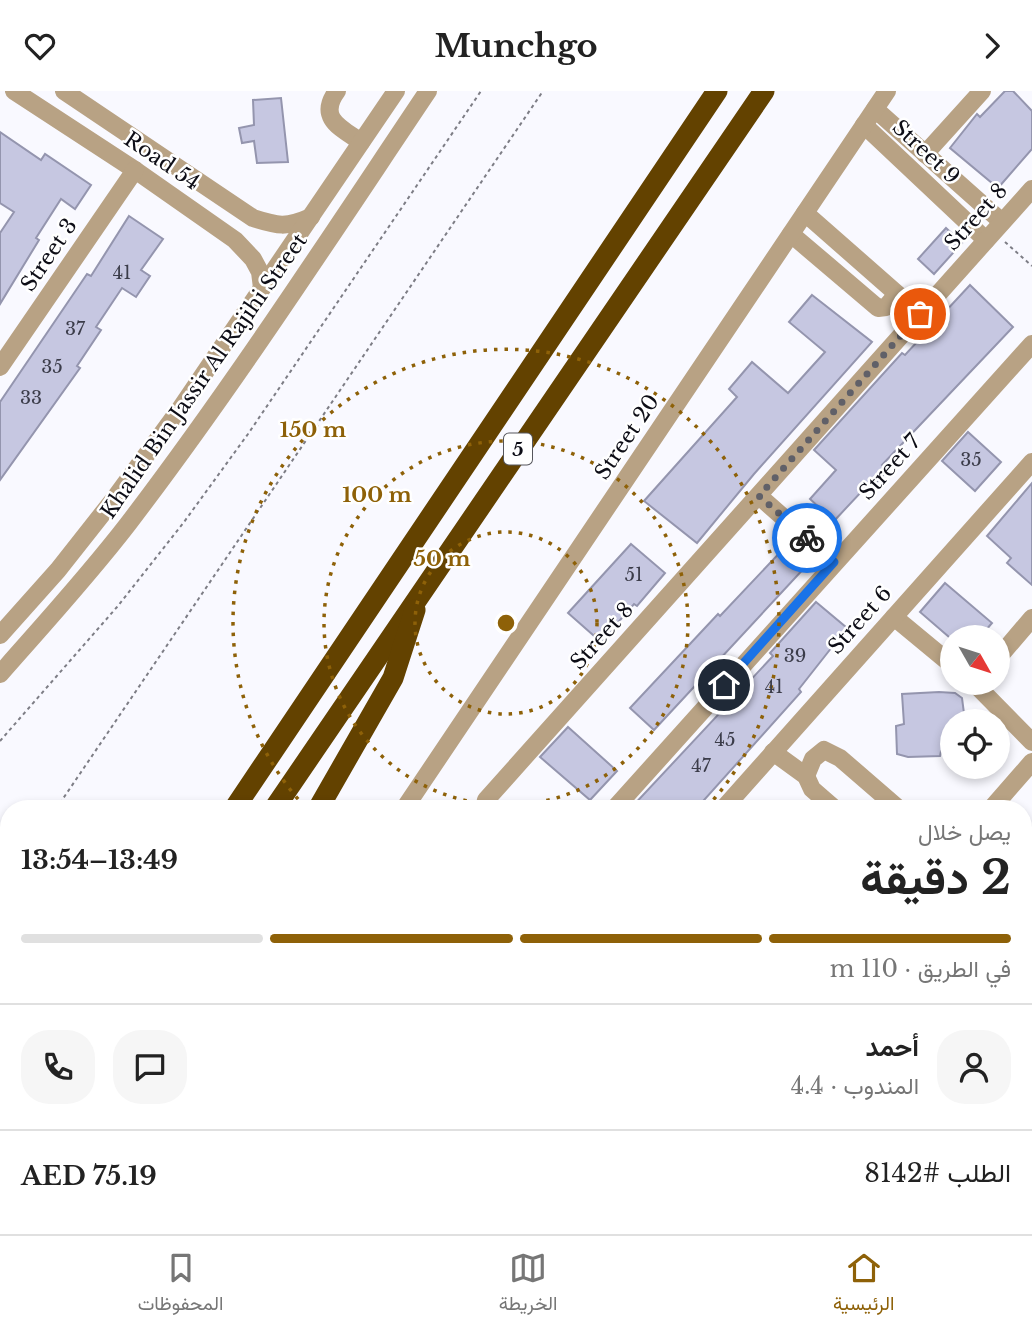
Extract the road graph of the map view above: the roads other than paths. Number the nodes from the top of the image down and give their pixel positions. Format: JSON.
{"nodes":[{"id":1,"x":14,"y":91,"type":"edge"},
{"id":2,"x":64,"y":91,"type":"edge"},
{"id":3,"x":337,"y":91,"type":"edge"},
{"id":4,"x":396,"y":91,"type":"edge"},
{"id":5,"x":428,"y":91,"type":"edge"},
{"id":6,"x":714,"y":91,"type":"edge"},
{"id":7,"x":764,"y":91,"type":"edge"},
{"id":8,"x":887,"y":91,"type":"edge"},
{"id":9,"x":982,"y":91,"type":"edge"},
{"id":10,"x":875,"y":109,"type":"junction"},
{"id":11,"x":864,"y":125,"type":"junction"},
{"id":12,"x":361,"y":142,"type":"junction"},
{"id":13,"x":925,"y":154,"type":"junction"},
{"id":14,"x":135,"y":170,"type":"junction"},
{"id":15,"x":1032,"y":188,"type":"edge"},
{"id":16,"x":237,"y":208,"type":"junction"},
{"id":17,"x":805,"y":213,"type":"junction"},
{"id":18,"x":311,"y":217,"type":"junction"},
{"id":19,"x":220,"y":229,"type":"junction"},
{"id":20,"x":994,"y":232,"type":"junction"},
{"id":21,"x":791,"y":234,"type":"junction"},
{"id":22,"x":262,"y":288,"type":"junction"},
{"id":23,"x":897,"y":294,"type":"junction"},
{"id":24,"x":920,"y":314,"type":"junction"},
{"id":25,"x":1032,"y":344,"type":"edge"},
{"id":26,"x":0,"y":367,"type":"edge"},
{"id":27,"x":1032,"y":463,"type":"edge"},
{"id":28,"x":759,"y":496,"type":"junction"},
{"id":29,"x":114,"y":499,"type":"junction"},
{"id":30,"x":127,"y":526,"type":"junction"},
{"id":31,"x":834,"y":562,"type":"junction"},
{"id":32,"x":58,"y":569,"type":"junction"},
{"id":33,"x":78,"y":586,"type":"junction"},
{"id":34,"x":418,"y":594,"type":"junction"},
{"id":35,"x":894,"y":617,"type":"junction"},
{"id":36,"x":1032,"y":618,"type":"edge"},
{"id":37,"x":0,"y":635,"type":"edge"},
{"id":38,"x":1010,"y":644,"type":"edge"},
{"id":39,"x":940,"y":655,"type":"edge"},
{"id":40,"x":0,"y":674,"type":"edge"},
{"id":41,"x":987,"y":695,"type":"edge"},
{"id":42,"x":285,"y":732,"type":"junction"},
{"id":43,"x":1032,"y":742,"type":"edge"},
{"id":44,"x":312,"y":751,"type":"junction"},
{"id":45,"x":773,"y":752,"type":"junction"},
{"id":46,"x":1032,"y":762,"type":"edge"},
{"id":47,"x":806,"y":776,"type":"junction"},
{"id":48,"x":227,"y":800,"type":"edge"},
{"id":49,"x":240,"y":800,"type":"edge"},
{"id":50,"x":280,"y":800,"type":"edge"},
{"id":51,"x":288,"y":800,"type":"edge"},
{"id":52,"x":323,"y":800,"type":"edge"},
{"id":53,"x":410,"y":800,"type":"edge"},
{"id":54,"x":486,"y":800,"type":"edge"},
{"id":55,"x":622,"y":800,"type":"edge"},
{"id":56,"x":731,"y":800,"type":"edge"},
{"id":57,"x":825,"y":800,"type":"edge"},
{"id":58,"x":889,"y":800,"type":"edge"},
{"id":59,"x":999,"y":800,"type":"edge"}],
"edges":[{"from":1,"to":14,"type":"street","name":"Road 54"},
{"from":2,"to":16,"type":"street","name":"Road 54"},
{"from":3,"to":12,"type":"street"},
{"from":4,"to":12,"type":"street","name":"Khalid Bin Jassir Al Rajihi Street"},
{"from":5,"to":30,"type":"street","name":"Khalid Bin Jassir Al Rajihi Street"},
{"from":6,"to":42,"type":"highway","number":"5"},
{"from":7,"to":34,"type":"highway","number":"5"},
{"from":8,"to":10,"type":"street","name":"Street 20"},
{"from":9,"to":13,"type":"street","name":"Street 9"},
{"from":10,"to":11,"type":"street","name":"Street 20"},
{"from":10,"to":13,"type":"street","name":"Street 9"},
{"from":11,"to":17,"type":"street","name":"Street 20"},
{"from":11,"to":20,"type":"street","name":"Street 9"},
{"from":12,"to":18,"type":"street","name":"Khalid Bin Jassir Al Rajihi Street"},
{"from":13,"to":20,"type":"street","name":"Street 9"},
{"from":14,"to":19,"type":"street","name":"Road 54"},
{"from":14,"to":26,"type":"street","name":"Street 3"},
{"from":15,"to":20,"type":"street","name":"Street 8"},
{"from":16,"to":18,"type":"street","name":"Road 54"},
{"from":16,"to":19,"type":"street"},
{"from":17,"to":21,"type":"street","name":"Street 20"},
{"from":17,"to":23,"type":"street"},
{"from":18,"to":22,"type":"street","name":"Khalid Bin Jassir Al Rajihi Street"},
{"from":19,"to":22,"type":"street","name":"Road 54"},
{"from":20,"to":24,"type":"street","name":"Street 8"},
{"from":21,"to":23,"type":"street"},
{"from":21,"to":53,"type":"street","name":"Street 20"},
{"from":22,"to":29,"type":"street","name":"Khalid Bin Jassir Al Rajihi Street"},
{"from":23,"to":24,"type":"street"},
{"from":24,"to":28,"type":"street","name":"Street 8"},
{"from":25,"to":31,"type":"street","name":"Street 7"},
{"from":27,"to":35,"type":"street","name":"Street 6"},
{"from":28,"to":31,"type":"street"},
{"from":28,"to":54,"type":"street","name":"Street 8"},
{"from":29,"to":30,"type":"street"},
{"from":29,"to":32,"type":"street","name":"Khalid Bin Jassir Al Rajihi Street"},
{"from":30,"to":33,"type":"street","name":"Khalid Bin Jassir Al Rajihi Street"},
{"from":31,"to":55,"type":"street","name":"Street 7"},
{"from":32,"to":33,"type":"street"},
{"from":32,"to":37,"type":"street","name":"Khalid Bin Jassir Al Rajihi Street"},
{"from":33,"to":40,"type":"street","name":"Khalid Bin Jassir Al Rajihi Street"},
{"from":34,"to":44,"type":"highway","number":"5"},
{"from":34,"to":52,"type":"highway"},
{"from":35,"to":39,"type":"street"},
{"from":35,"to":45,"type":"street","name":"Street 6"},
{"from":36,"to":38,"type":"street"},
{"from":41,"to":43,"type":"street"},
{"from":42,"to":48,"type":"highway"},
{"from":42,"to":49,"type":"highway","number":"5"},
{"from":44,"to":50,"type":"highway","number":"5"},
{"from":44,"to":51,"type":"highway"},
{"from":45,"to":47,"type":"street"},
{"from":45,"to":56,"type":"street","name":"Street 6"},
{"from":46,"to":59,"type":"street"},
{"from":47,"to":57,"type":"street"},
{"from":47,"to":58,"type":"street"}]}
